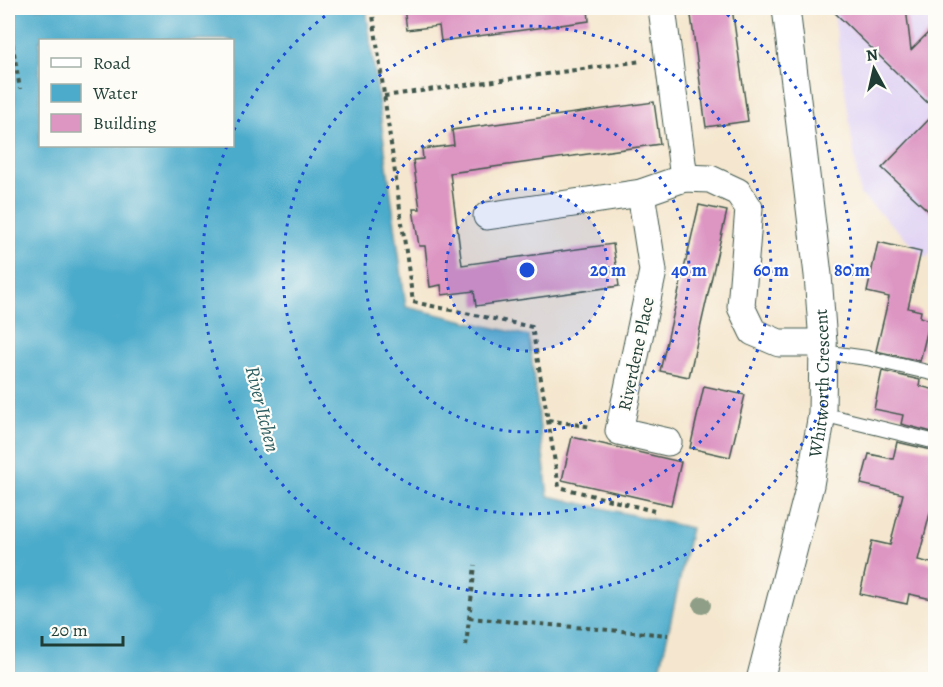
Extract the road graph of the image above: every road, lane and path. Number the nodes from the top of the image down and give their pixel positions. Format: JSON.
{"nodes":[{"id":1,"x":372,"y":8,"type":"edge"},
{"id":2,"x":662,"y":8,"type":"edge"},
{"id":3,"x":786,"y":8,"type":"edge"},
{"id":4,"x":8,"y":17,"type":"edge"},
{"id":5,"x":669,"y":57,"type":"junction"},
{"id":6,"x":20,"y":89,"type":"dead end"},
{"id":7,"x":384,"y":96,"type":"junction"},
{"id":8,"x":684,"y":178,"type":"junction"},
{"id":9,"x":641,"y":193,"type":"junction"},
{"id":10,"x":487,"y":216,"type":"dead end"},
{"id":11,"x":823,"y":347,"type":"junction"},
{"id":12,"x":936,"y":374,"type":"edge"},
{"id":13,"x":822,"y":414,"type":"junction"},
{"id":14,"x":548,"y":420,"type":"junction"},
{"id":15,"x":619,"y":431,"type":"junction"},
{"id":16,"x":668,"y":442,"type":"dead end"},
{"id":17,"x":936,"y":442,"type":"edge"},
{"id":18,"x":654,"y":511,"type":"dead end"},
{"id":19,"x":475,"y":565,"type":"dead end"},
{"id":20,"x":469,"y":618,"type":"junction"},
{"id":21,"x":668,"y":635,"type":"dead end"},
{"id":22,"x":466,"y":646,"type":"dead end"},
{"id":23,"x":760,"y":680,"type":"edge"}],
"edges":[{"from":1,"to":7,"type":"path"},
{"from":2,"to":5,"type":"street"},
{"from":3,"to":11,"type":"street","name":"Whitworth Crescent"},
{"from":4,"to":6,"type":"path"},
{"from":5,"to":7,"type":"path"},
{"from":5,"to":8,"type":"street"},
{"from":7,"to":14,"type":"path"},
{"from":8,"to":9,"type":"street"},
{"from":8,"to":11,"type":"street"},
{"from":9,"to":10,"type":"street"},
{"from":9,"to":15,"type":"street","name":"Riverdene Place"},
{"from":11,"to":12,"type":"lane"},
{"from":11,"to":13,"type":"street","name":"Whitworth Crescent"},
{"from":13,"to":17,"type":"lane"},
{"from":13,"to":23,"type":"street","name":"Whitworth Crescent"},
{"from":14,"to":15,"type":"path"},
{"from":14,"to":18,"type":"path"},
{"from":15,"to":16,"type":"street","name":"Riverdene Place"},
{"from":19,"to":20,"type":"path"},
{"from":20,"to":21,"type":"path"},
{"from":20,"to":22,"type":"path"}]}
